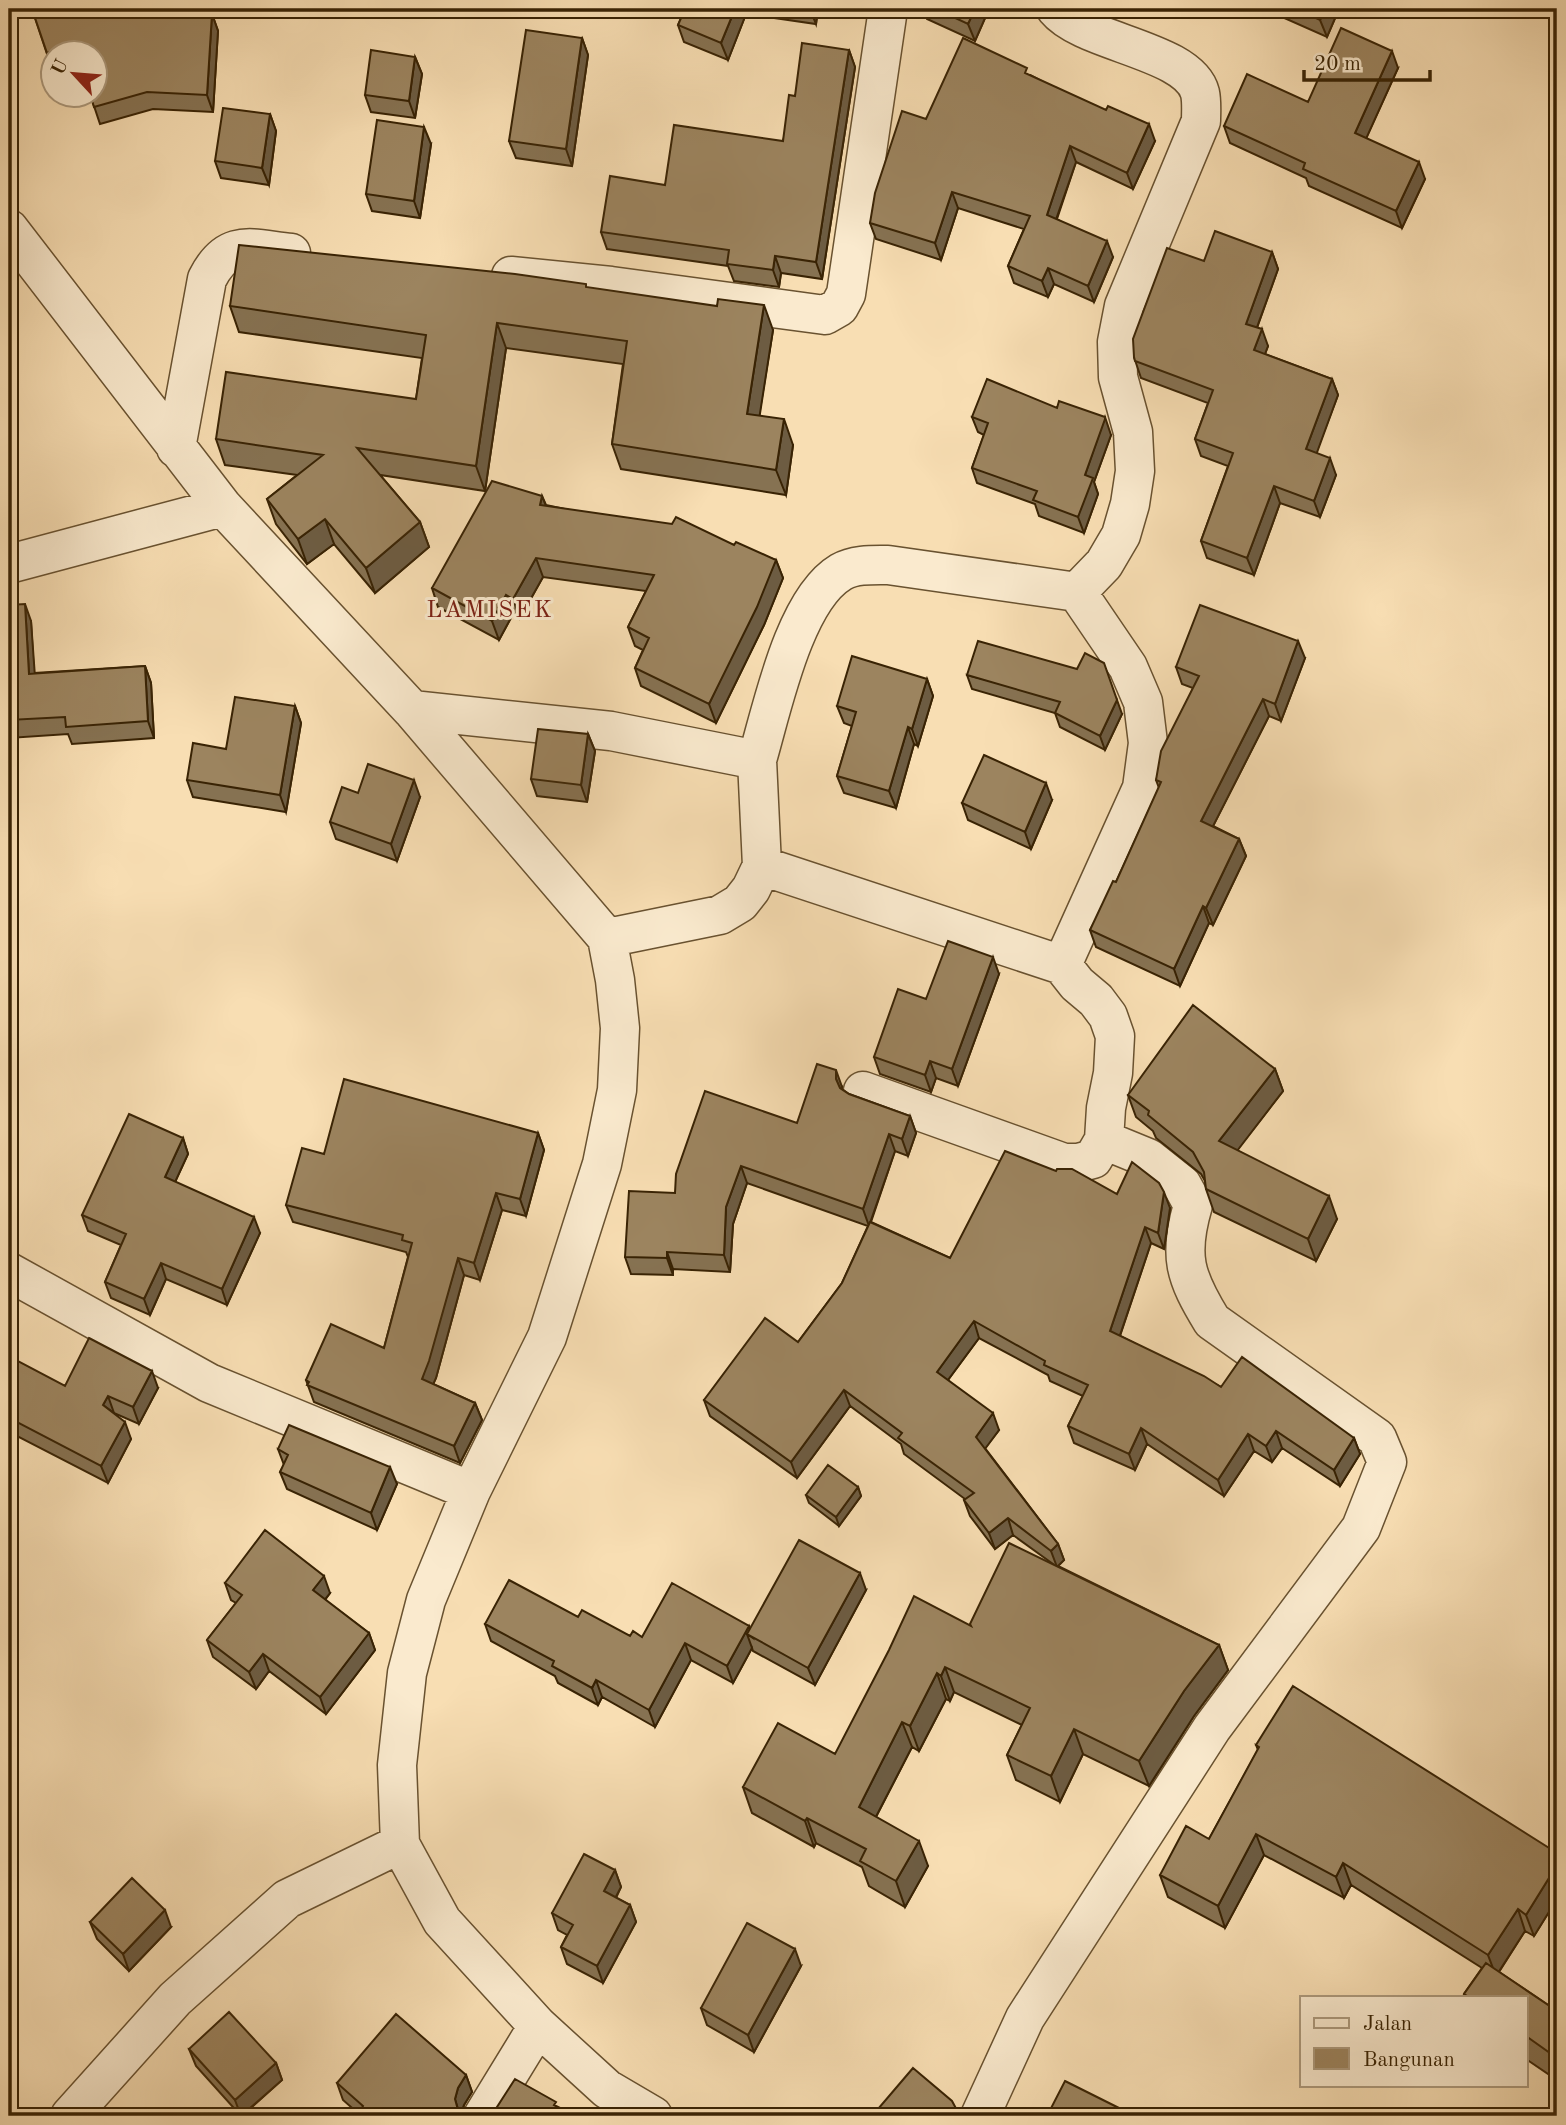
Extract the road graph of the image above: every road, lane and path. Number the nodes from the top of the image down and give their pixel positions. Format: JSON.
{"nodes":[{"id":1,"x":888,"y":9,"type":"edge"},
{"id":2,"x":1056,"y":9,"type":"edge"},
{"id":3,"x":9,"y":229,"type":"edge"},
{"id":4,"x":326,"y":257,"type":"edge"},
{"id":5,"x":475,"y":272,"type":"edge"},
{"id":6,"x":176,"y":448,"type":"junction"},
{"id":7,"x":223,"y":507,"type":"junction"},
{"id":8,"x":9,"y":564,"type":"edge"},
{"id":9,"x":1077,"y":592,"type":"junction"},
{"id":10,"x":412,"y":710,"type":"junction"},
{"id":11,"x":757,"y":760,"type":"junction"},
{"id":12,"x":762,"y":866,"type":"junction"},
{"id":13,"x":607,"y":938,"type":"junction"},
{"id":14,"x":1062,"y":965,"type":"junction"},
{"id":15,"x":863,"y":1091,"type":"dead end"},
{"id":16,"x":1104,"y":1140,"type":"junction"},
{"id":17,"x":9,"y":1272,"type":"edge"},
{"id":18,"x":471,"y":1491,"type":"junction"},
{"id":19,"x":400,"y":1844,"type":"junction"},
{"id":20,"x":538,"y":2026,"type":"junction"},
{"id":21,"x":70,"y":2116,"type":"edge"},
{"id":22,"x":483,"y":2116,"type":"edge"},
{"id":23,"x":653,"y":2116,"type":"edge"},
{"id":24,"x":980,"y":2116,"type":"edge"}],
"edges":[{"from":1,"to":5,"type":"street"},
{"from":2,"to":9,"type":"street"},
{"from":3,"to":6,"type":"street"},
{"from":4,"to":6,"type":"street"},
{"from":6,"to":7,"type":"street"},
{"from":7,"to":8,"type":"street"},
{"from":7,"to":10,"type":"street"},
{"from":9,"to":11,"type":"street"},
{"from":9,"to":14,"type":"street"},
{"from":10,"to":11,"type":"street"},
{"from":10,"to":13,"type":"street"},
{"from":11,"to":12,"type":"street"},
{"from":12,"to":13,"type":"street"},
{"from":12,"to":14,"type":"street"},
{"from":13,"to":18,"type":"street"},
{"from":14,"to":16,"type":"street"},
{"from":15,"to":16,"type":"street"},
{"from":16,"to":24,"type":"street"},
{"from":17,"to":18,"type":"street"},
{"from":18,"to":19,"type":"street"},
{"from":19,"to":20,"type":"street"},
{"from":19,"to":21,"type":"street"},
{"from":20,"to":22,"type":"street"},
{"from":20,"to":23,"type":"street"}]}
